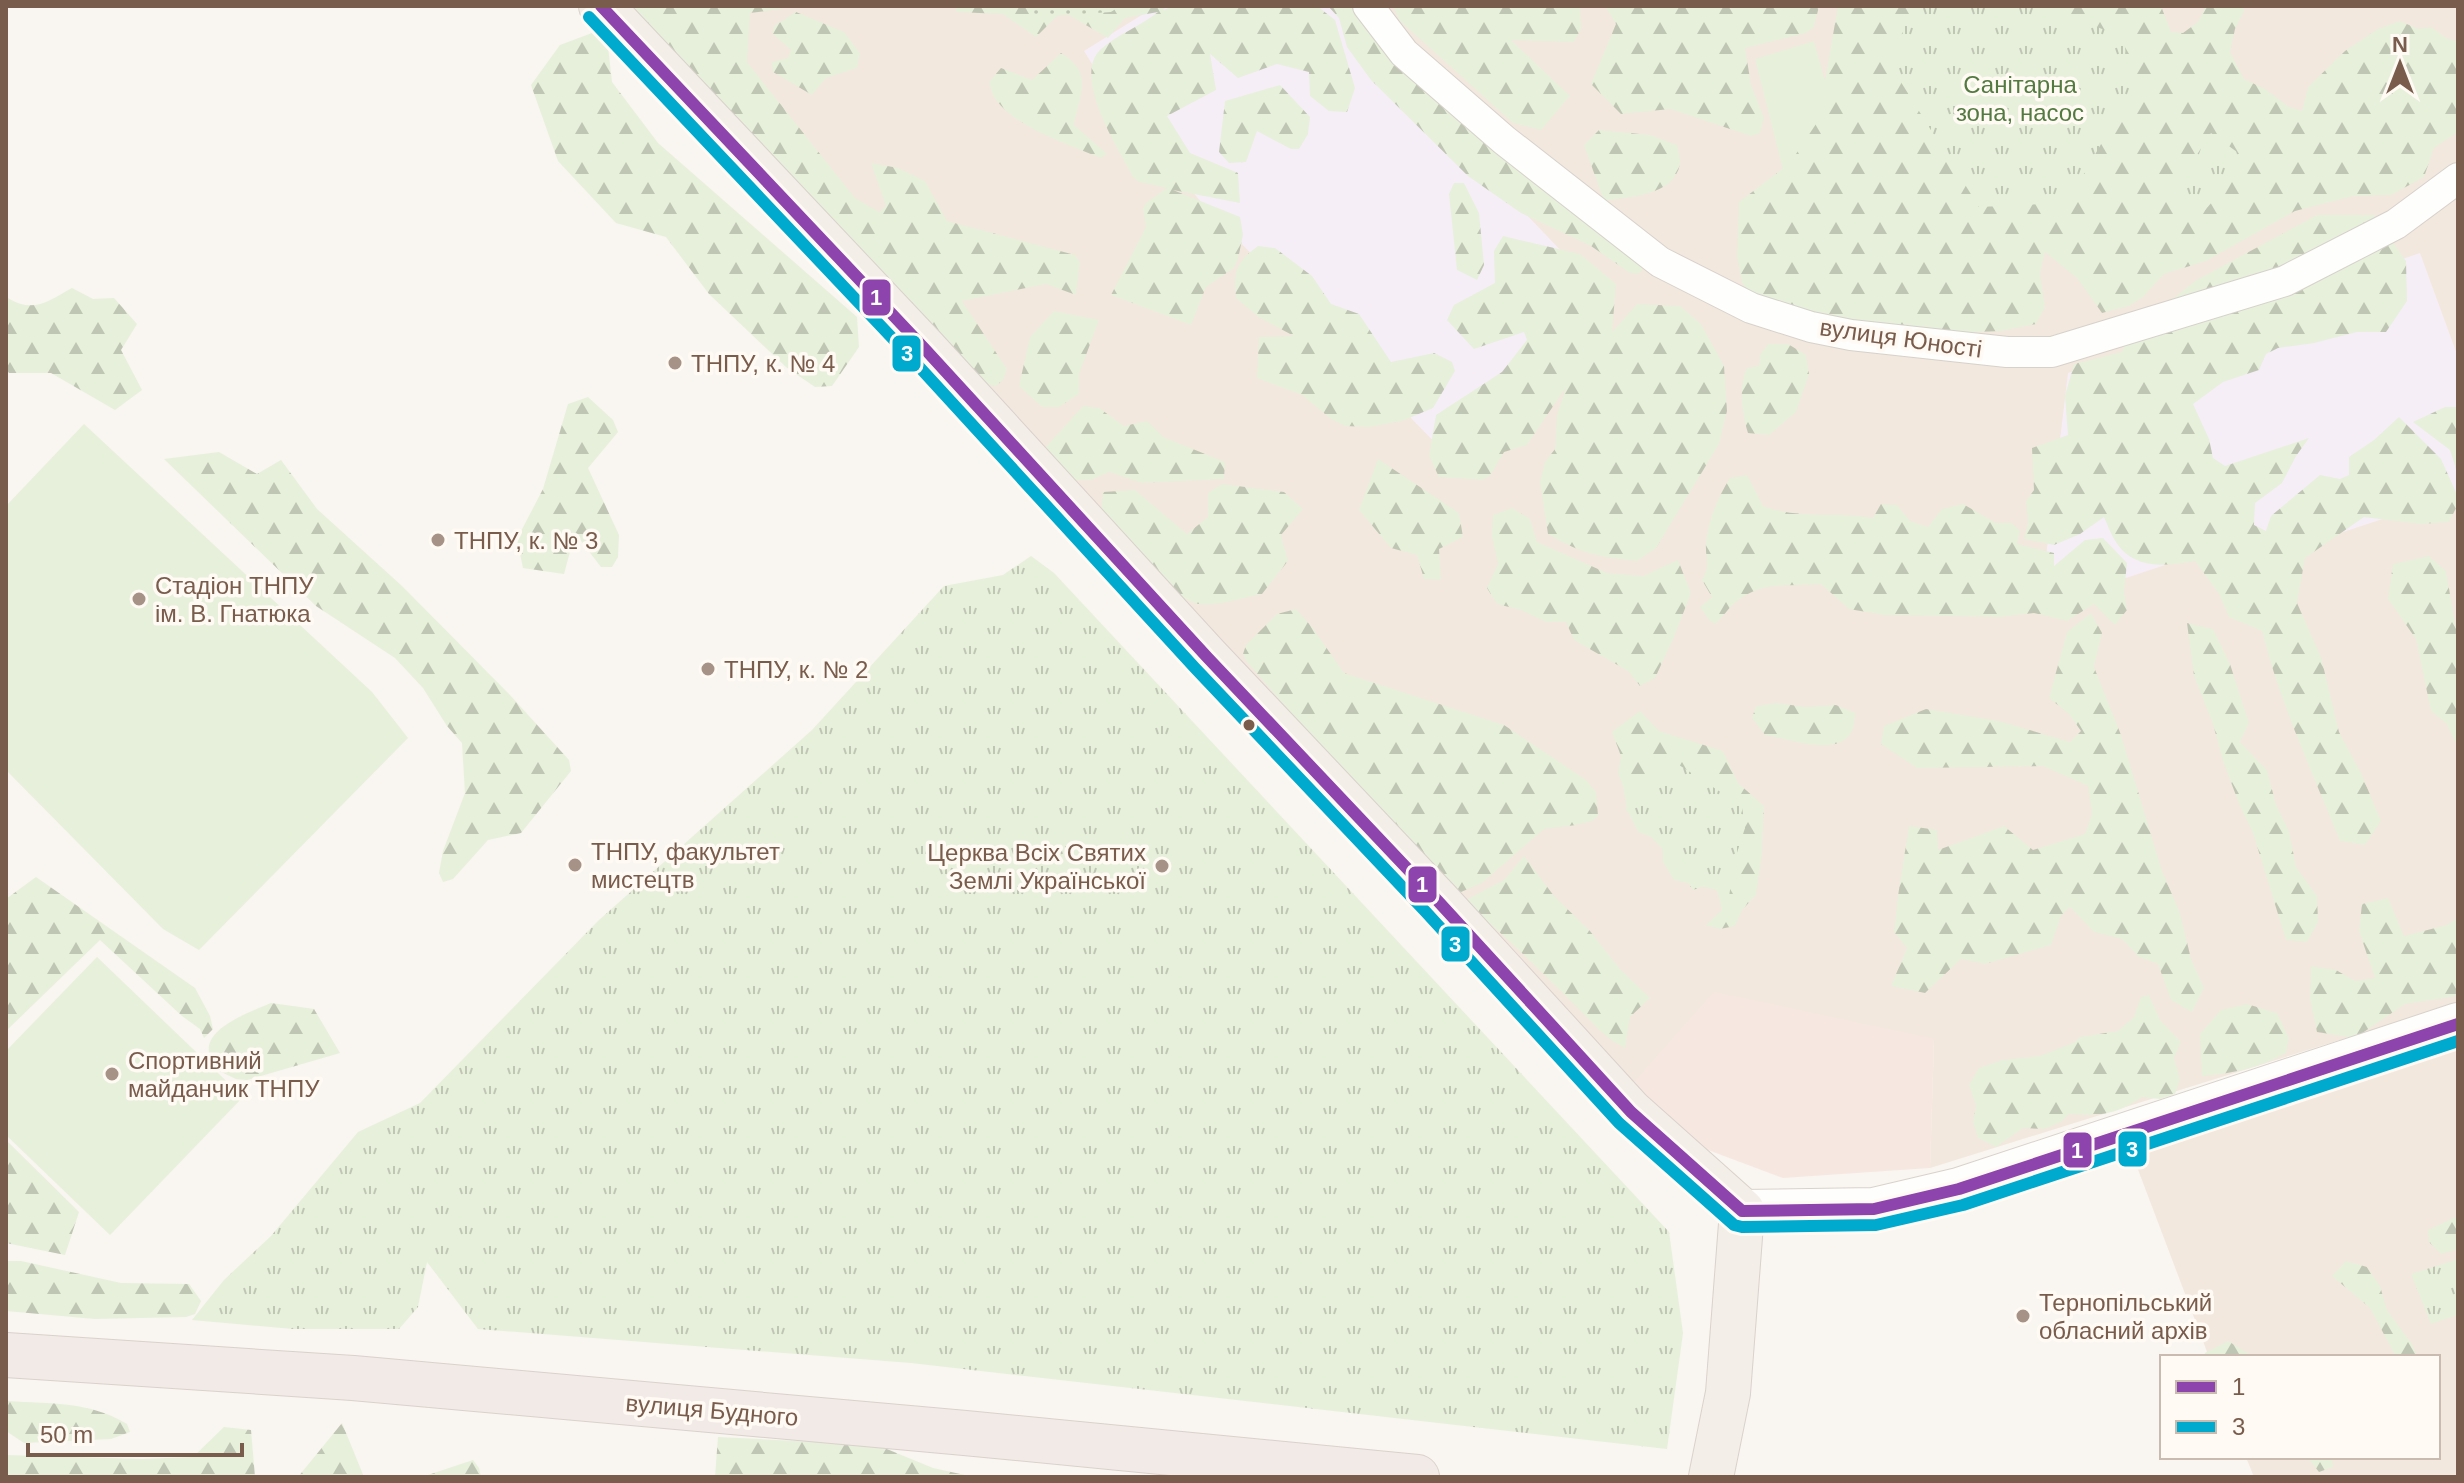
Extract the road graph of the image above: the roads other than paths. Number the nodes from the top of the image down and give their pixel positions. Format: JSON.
{"nodes":[{"id":1,"x":601,"y":6,"type":"edge"},
{"id":2,"x":1368,"y":6,"type":"edge"},
{"id":3,"x":2458,"y":178,"type":"edge"},
{"id":4,"x":2458,"y":1024,"type":"edge"},
{"id":5,"x":1742,"y":1211,"type":"junction"},
{"id":6,"x":6,"y":1355,"type":"edge"},
{"id":7,"x":1417,"y":1477,"type":"edge"},
{"id":8,"x":1711,"y":1477,"type":"edge"}],
"edges":[{"from":1,"to":5,"type":"main road"},
{"from":2,"to":3,"type":"street","name":"вулиця Юності"},
{"from":4,"to":5,"type":"main road"},
{"from":5,"to":8,"type":"main road"},
{"from":6,"to":7,"type":"highway","name":"вулиця Будного"}]}
